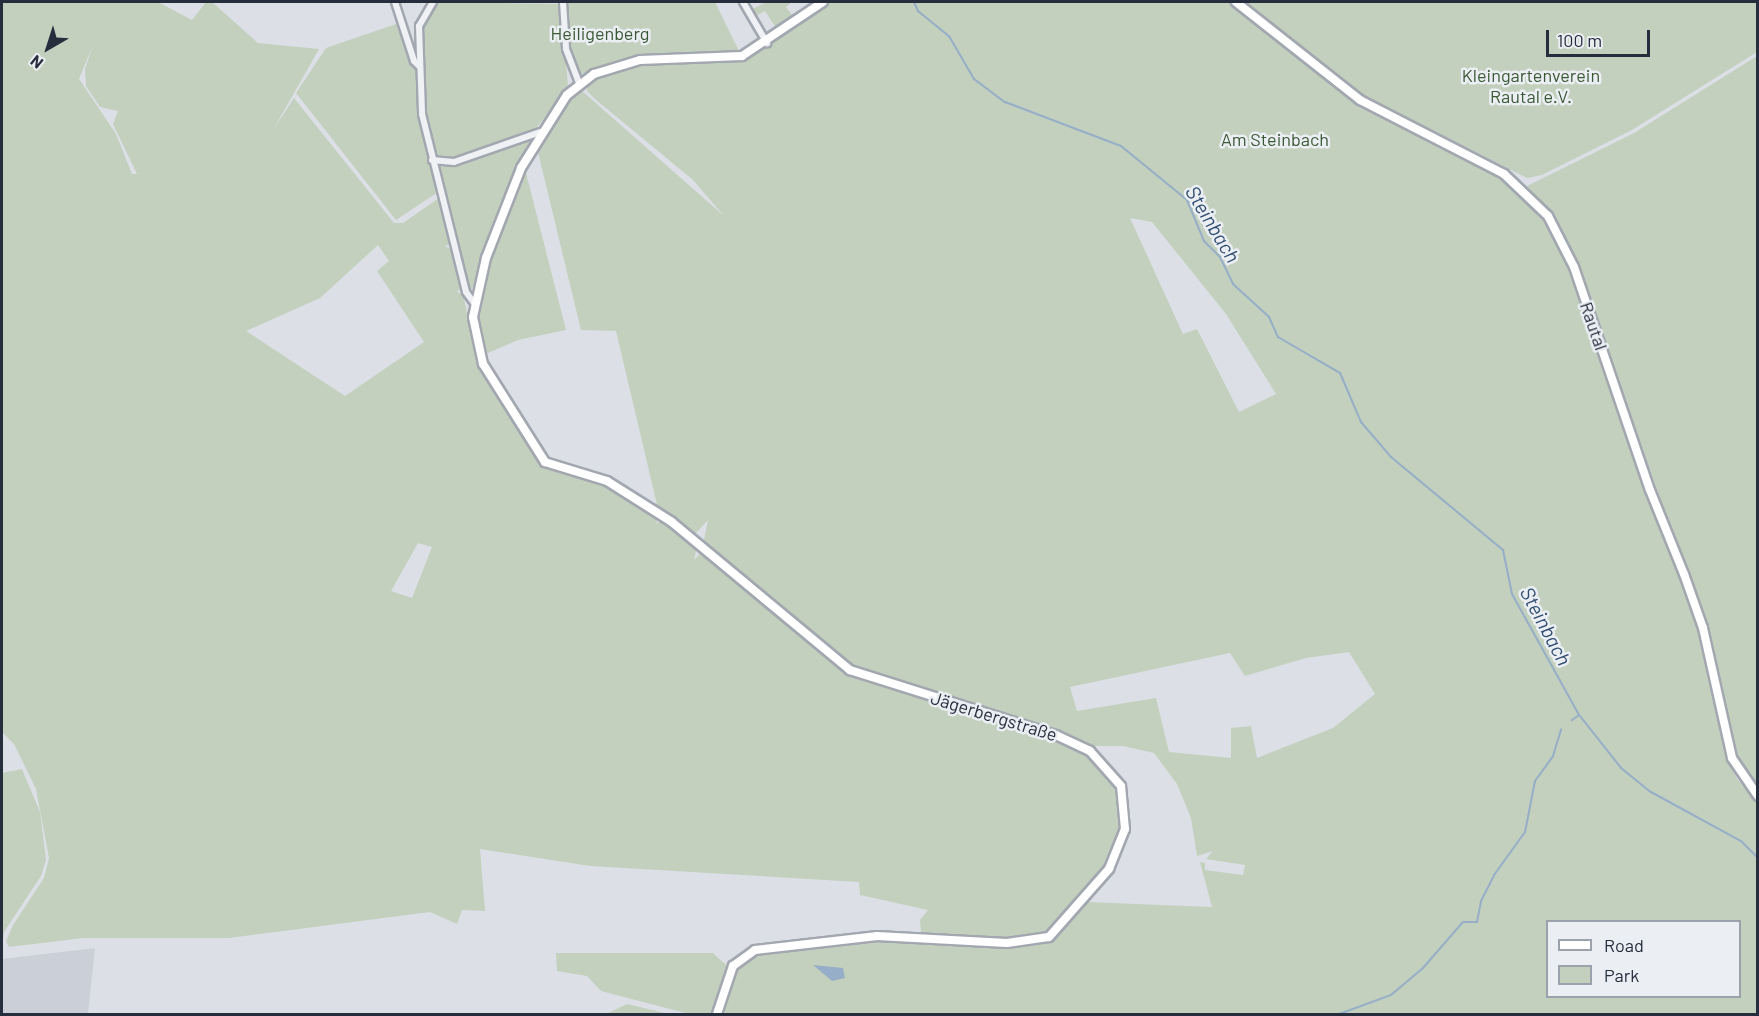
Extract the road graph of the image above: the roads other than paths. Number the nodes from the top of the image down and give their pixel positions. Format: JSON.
{"nodes":[{"id":1,"x":395,"y":2,"type":"edge"},
{"id":2,"x":433,"y":2,"type":"edge"},
{"id":3,"x":563,"y":2,"type":"edge"},
{"id":4,"x":743,"y":2,"type":"edge"},
{"id":5,"x":823,"y":2,"type":"edge"},
{"id":6,"x":1236,"y":2,"type":"edge"},
{"id":7,"x":767,"y":43,"type":"junction"},
{"id":8,"x":419,"y":66,"type":"junction"},
{"id":9,"x":579,"y":83,"type":"junction"},
{"id":10,"x":540,"y":132,"type":"junction"},
{"id":11,"x":432,"y":160,"type":"junction"},
{"id":12,"x":474,"y":303,"type":"junction"},
{"id":13,"x":1758,"y":796,"type":"edge"},
{"id":14,"x":717,"y":1014,"type":"edge"}],
"edges":[{"from":1,"to":8,"type":"street"},
{"from":2,"to":8,"type":"street","name":"Jägerbergstraße"},
{"from":3,"to":9,"type":"street"},
{"from":4,"to":7,"type":"street"},
{"from":5,"to":7,"type":"street"},
{"from":6,"to":13,"type":"street","name":"Rautal"},
{"from":7,"to":9,"type":"street"},
{"from":8,"to":11,"type":"street","name":"Jägerbergstraße"},
{"from":9,"to":10,"type":"street","name":"Jägerbergstraße"},
{"from":10,"to":11,"type":"street"},
{"from":10,"to":12,"type":"street","name":"Jägerbergstraße"},
{"from":11,"to":12,"type":"street","name":"Jägerbergstraße"},
{"from":12,"to":14,"type":"street","name":"Jägerbergstraße"}]}
